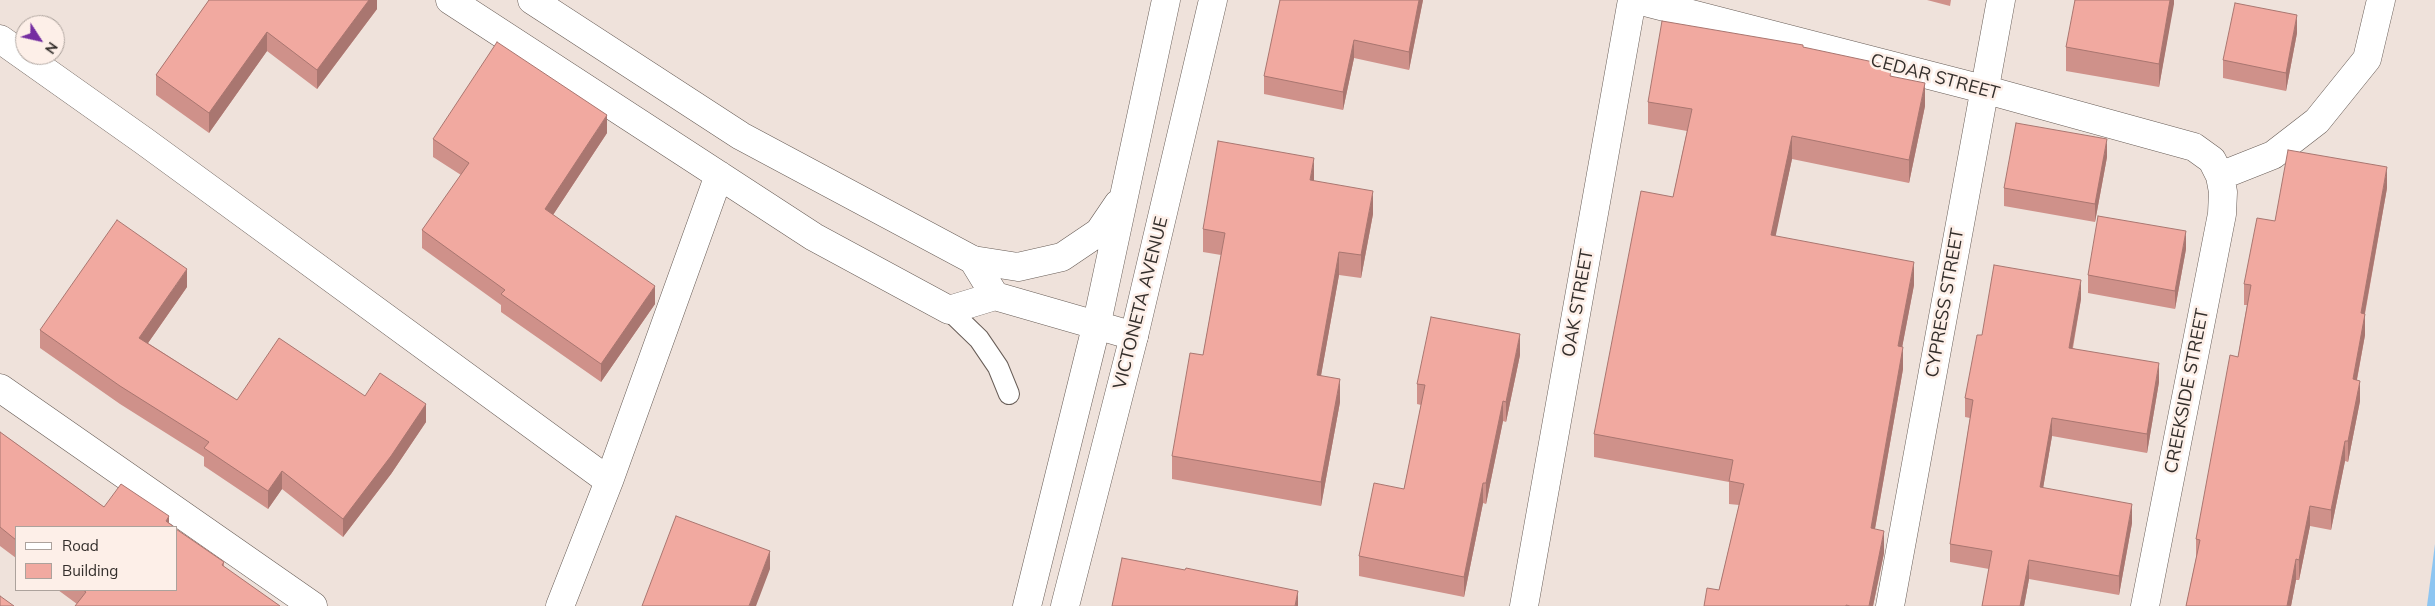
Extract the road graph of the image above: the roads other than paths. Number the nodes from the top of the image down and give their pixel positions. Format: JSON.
{"nodes":[{"id":1,"x":450,"y":0,"type":"edge"},
{"id":2,"x":532,"y":0,"type":"edge"},
{"id":3,"x":1166,"y":0,"type":"edge"},
{"id":4,"x":1213,"y":0,"type":"edge"},
{"id":5,"x":1632,"y":0,"type":"edge"},
{"id":6,"x":1637,"y":0,"type":"edge"},
{"id":7,"x":2000,"y":0,"type":"edge"},
{"id":8,"x":2381,"y":0,"type":"edge"},
{"id":9,"x":0,"y":39,"type":"edge"},
{"id":10,"x":1983,"y":89,"type":"junction"},
{"id":11,"x":719,"y":175,"type":"junction"},
{"id":12,"x":2220,"y":176,"type":"junction"},
{"id":13,"x":1125,"y":195,"type":"junction"},
{"id":14,"x":973,"y":260,"type":"junction"},
{"id":15,"x":995,"y":296,"type":"junction"},
{"id":16,"x":950,"y":310,"type":"junction"},
{"id":17,"x":1096,"y":327,"type":"junction"},
{"id":18,"x":1134,"y":336,"type":"junction"},
{"id":19,"x":0,"y":388,"type":"edge"},
{"id":20,"x":1008,"y":394,"type":"dead end"},
{"id":21,"x":610,"y":481,"type":"junction"},
{"id":22,"x":313,"y":606,"type":"edge"},
{"id":23,"x":560,"y":606,"type":"edge"},
{"id":24,"x":1027,"y":606,"type":"edge"},
{"id":25,"x":1065,"y":606,"type":"edge"},
{"id":26,"x":1524,"y":606,"type":"edge"},
{"id":27,"x":1890,"y":606,"type":"edge"},
{"id":28,"x":2145,"y":606,"type":"edge"}],
"edges":[{"from":1,"to":11,"type":"street"},
{"from":2,"to":14,"type":"street"},
{"from":3,"to":13,"type":"street"},
{"from":4,"to":18,"type":"street","name":"VICTONETA AVENUE"},
{"from":5,"to":26,"type":"street","name":"OAK STREET"},
{"from":6,"to":10,"type":"street","name":"CEDAR STREET"},
{"from":7,"to":10,"type":"street","name":"CYPRESS STREET"},
{"from":8,"to":12,"type":"street"},
{"from":9,"to":21,"type":"street"},
{"from":10,"to":12,"type":"street","name":"CEDAR STREET"},
{"from":10,"to":27,"type":"street","name":"CYPRESS STREET"},
{"from":11,"to":16,"type":"street"},
{"from":11,"to":21,"type":"street"},
{"from":12,"to":28,"type":"street","name":"CREEKSIDE STREET"},
{"from":13,"to":14,"type":"street"},
{"from":13,"to":17,"type":"street"},
{"from":14,"to":15,"type":"street"},
{"from":15,"to":16,"type":"street"},
{"from":15,"to":17,"type":"street"},
{"from":16,"to":20,"type":"lane"},
{"from":17,"to":18,"type":"street"},
{"from":17,"to":24,"type":"street"},
{"from":18,"to":25,"type":"street","name":"VICTONETA AVENUE"},
{"from":19,"to":22,"type":"street"},
{"from":21,"to":23,"type":"street"}]}
